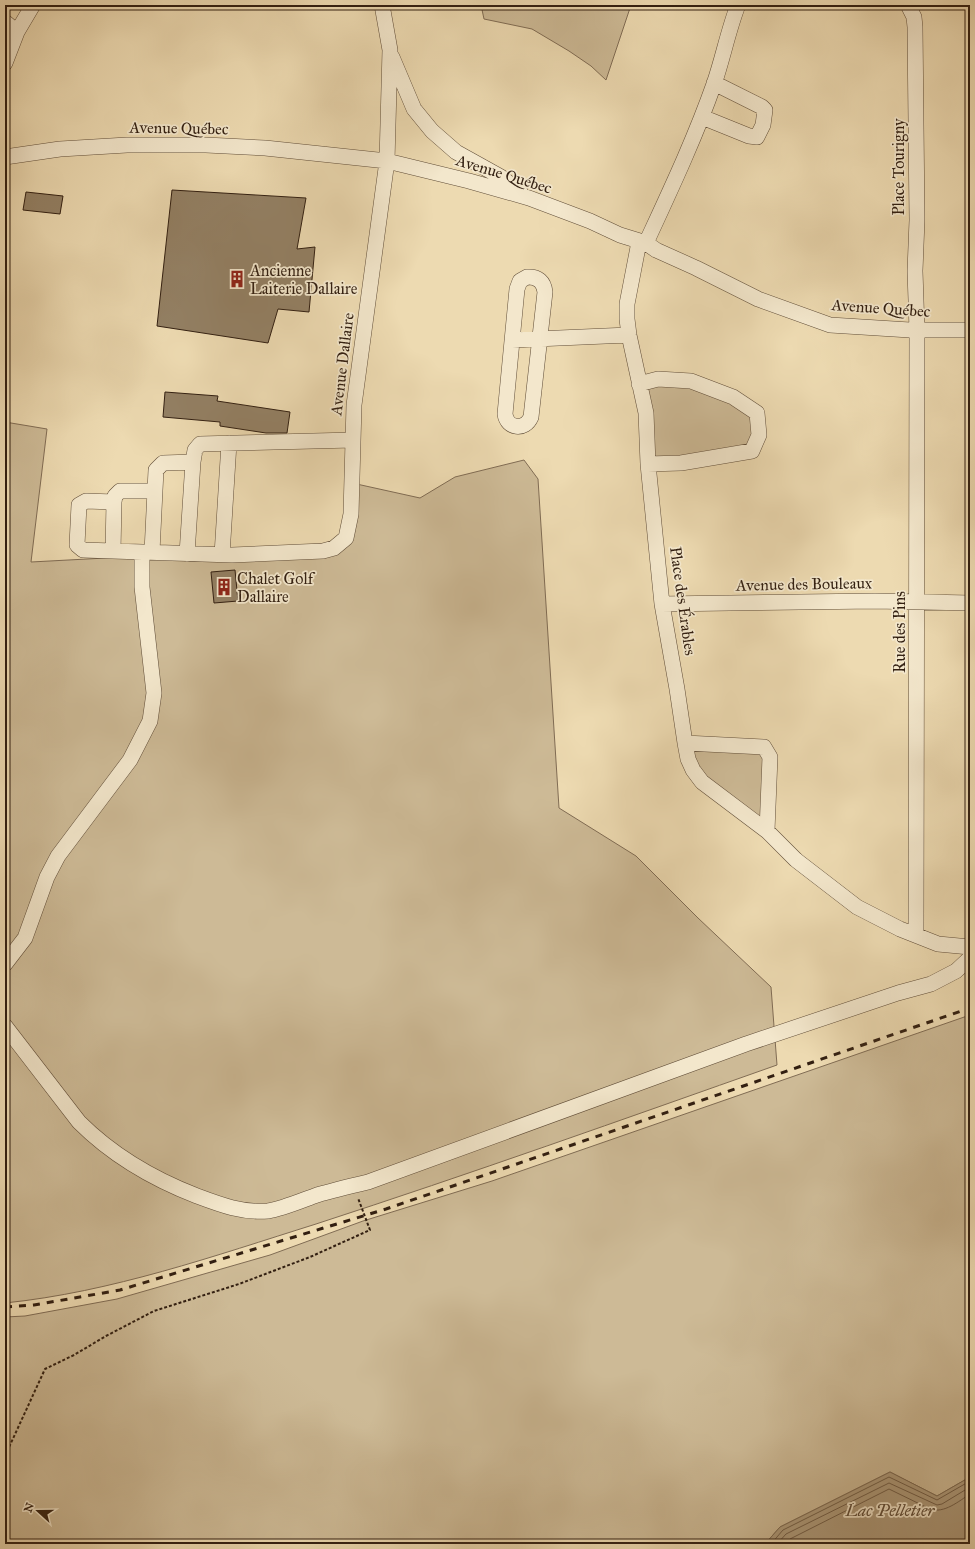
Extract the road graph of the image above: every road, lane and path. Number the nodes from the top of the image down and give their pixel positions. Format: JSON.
{"nodes":[{"id":1,"x":33,"y":5,"type":"edge"},
{"id":2,"x":382,"y":5,"type":"edge"},
{"id":3,"x":738,"y":5,"type":"edge"},
{"id":4,"x":908,"y":5,"type":"edge"},
{"id":5,"x":5,"y":22,"type":"edge"},
{"id":6,"x":17,"y":32,"type":"junction"},
{"id":7,"x":390,"y":50,"type":"junction"},
{"id":8,"x":5,"y":63,"type":"edge"},
{"id":9,"x":714,"y":83,"type":"junction"},
{"id":10,"x":702,"y":117,"type":"junction"},
{"id":11,"x":5,"y":157,"type":"edge"},
{"id":12,"x":386,"y":161,"type":"junction"},
{"id":13,"x":529,"y":198,"type":"junction"},
{"id":14,"x":643,"y":243,"type":"junction"},
{"id":15,"x":917,"y":330,"type":"junction"},
{"id":16,"x":970,"y":330,"type":"edge"},
{"id":17,"x":629,"y":335,"type":"junction"},
{"id":18,"x":512,"y":340,"type":"junction"},
{"id":19,"x":541,"y":340,"type":"junction"},
{"id":20,"x":639,"y":384,"type":"junction"},
{"id":21,"x":353,"y":440,"type":"junction"},
{"id":22,"x":229,"y":443,"type":"junction"},
{"id":23,"x":193,"y":462,"type":"junction"},
{"id":24,"x":648,"y":464,"type":"junction"},
{"id":25,"x":155,"y":490,"type":"junction"},
{"id":26,"x":114,"y":502,"type":"junction"},
{"id":27,"x":113,"y":551,"type":"junction"},
{"id":28,"x":147,"y":552,"type":"junction"},
{"id":29,"x":187,"y":554,"type":"junction"},
{"id":30,"x":227,"y":555,"type":"junction"},
{"id":31,"x":917,"y":602,"type":"junction"},
{"id":32,"x":970,"y":602,"type":"edge"},
{"id":33,"x":662,"y":604,"type":"junction"},
{"id":34,"x":685,"y":743,"type":"junction"},
{"id":35,"x":766,"y":831,"type":"junction"},
{"id":36,"x":916,"y":935,"type":"junction"},
{"id":37,"x":970,"y":947,"type":"edge"},
{"id":38,"x":970,"y":958,"type":"edge"},
{"id":39,"x":5,"y":964,"type":"edge"},
{"id":40,"x":5,"y":1026,"type":"edge"},
{"id":41,"x":353,"y":1186,"type":"junction"},
{"id":42,"x":5,"y":1456,"type":"edge"}],
"edges":[{"from":1,"to":6,"type":"street"},
{"from":2,"to":7,"type":"street","name":"Avenue Dallaire"},
{"from":3,"to":9,"type":"street"},
{"from":4,"to":15,"type":"street","name":"Place Tourigny"},
{"from":5,"to":6,"type":"street"},
{"from":6,"to":8,"type":"street"},
{"from":7,"to":12,"type":"street","name":"Avenue Dallaire"},
{"from":7,"to":13,"type":"street"},
{"from":9,"to":10,"type":"street"},
{"from":9,"to":10,"type":"street"},
{"from":10,"to":14,"type":"street"},
{"from":11,"to":12,"type":"street","name":"Avenue Québec"},
{"from":12,"to":13,"type":"street","name":"Avenue Québec"},
{"from":12,"to":21,"type":"street","name":"Avenue Dallaire"},
{"from":13,"to":14,"type":"street","name":"Avenue Québec"},
{"from":14,"to":15,"type":"street","name":"Avenue Québec"},
{"from":14,"to":17,"type":"street","name":"Place des Érables"},
{"from":15,"to":16,"type":"street","name":"Avenue Québec"},
{"from":15,"to":31,"type":"street","name":"Rue des Pins"},
{"from":17,"to":19,"type":"street"},
{"from":17,"to":20,"type":"street","name":"Place des Érables"},
{"from":18,"to":19,"type":"street"},
{"from":18,"to":19,"type":"street"},
{"from":18,"to":19,"type":"street"},
{"from":20,"to":24,"type":"street","name":"Place des Érables"},
{"from":20,"to":24,"type":"street"},
{"from":21,"to":22,"type":"street"},
{"from":21,"to":30,"type":"street","name":"Avenue Dallaire"},
{"from":22,"to":23,"type":"street"},
{"from":22,"to":30,"type":"street"},
{"from":23,"to":25,"type":"street"},
{"from":23,"to":29,"type":"street"},
{"from":24,"to":33,"type":"street","name":"Place des Érables"},
{"from":25,"to":26,"type":"street"},
{"from":25,"to":28,"type":"street"},
{"from":26,"to":27,"type":"street"},
{"from":26,"to":27,"type":"street","name":"Avenue Dallaire"},
{"from":27,"to":28,"type":"street","name":"Avenue Dallaire"},
{"from":28,"to":29,"type":"street","name":"Avenue Dallaire"},
{"from":28,"to":39,"type":"street"},
{"from":29,"to":30,"type":"street","name":"Avenue Dallaire"},
{"from":31,"to":32,"type":"street","name":"Avenue des Bouleaux"},
{"from":31,"to":33,"type":"street","name":"Avenue des Bouleaux"},
{"from":31,"to":36,"type":"street","name":"Rue des Pins"},
{"from":33,"to":34,"type":"street","name":"Place des Érables"},
{"from":34,"to":35,"type":"street","name":"Place des Érables"},
{"from":34,"to":35,"type":"street"},
{"from":35,"to":36,"type":"street","name":"Place des Érables"},
{"from":36,"to":37,"type":"street","name":"Place des Érables"},
{"from":38,"to":41,"type":"street"},
{"from":40,"to":41,"type":"street"},
{"from":41,"to":42,"type":"path"}]}
